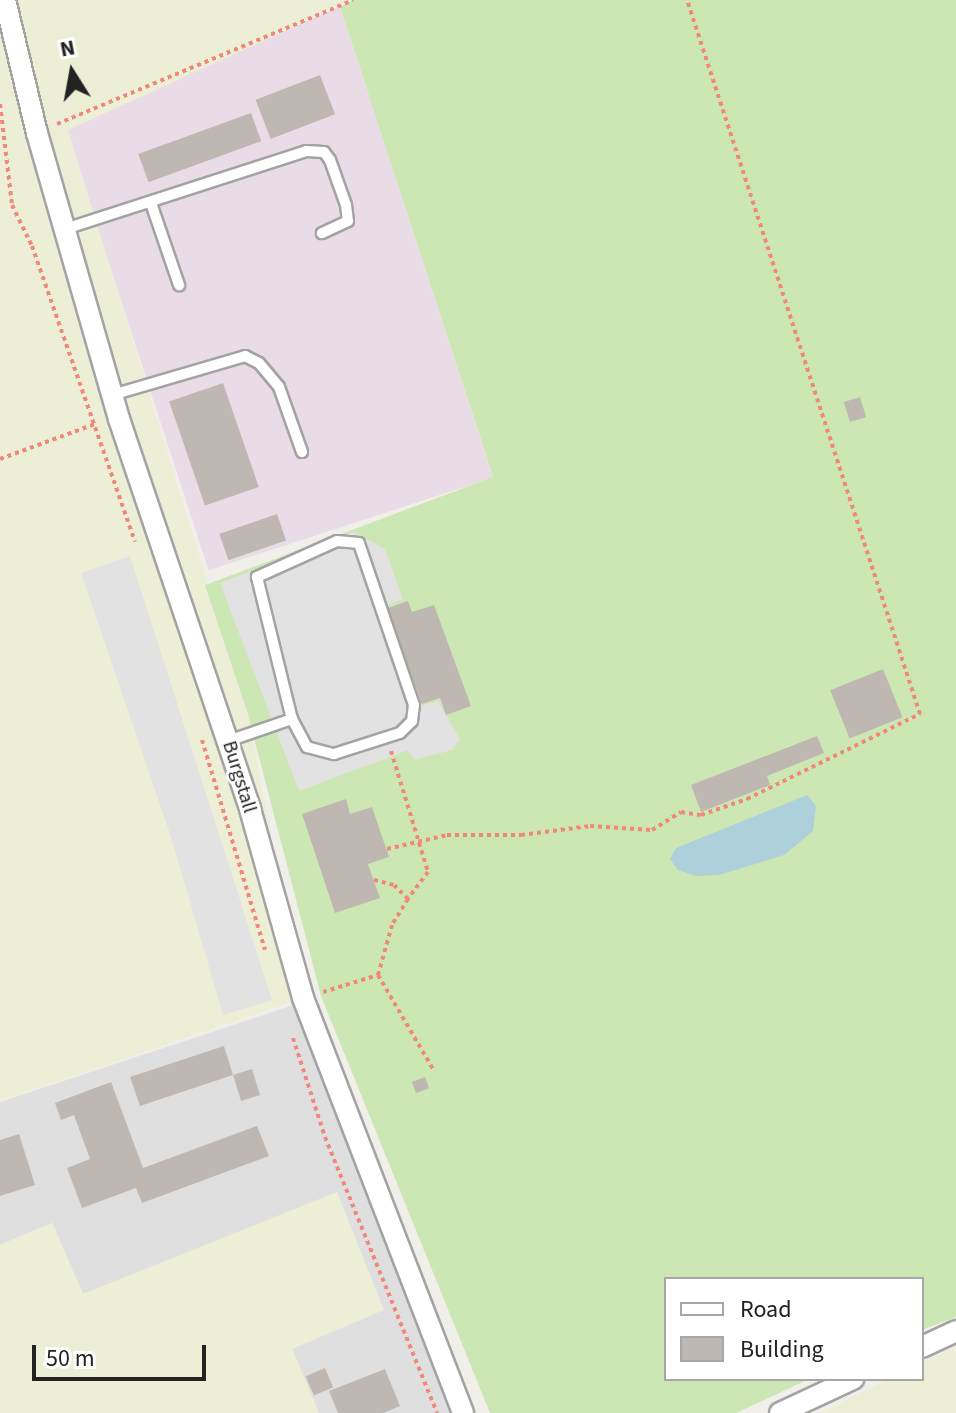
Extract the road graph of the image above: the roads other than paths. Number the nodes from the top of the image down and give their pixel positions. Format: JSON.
{"nodes":[{"id":1,"x":5,"y":0,"type":"edge"},
{"id":2,"x":151,"y":203,"type":"junction"},
{"id":3,"x":65,"y":229,"type":"junction"},
{"id":4,"x":322,"y":233,"type":"dead end"},
{"id":5,"x":179,"y":285,"type":"dead end"},
{"id":6,"x":112,"y":395,"type":"junction"},
{"id":7,"x":302,"y":452,"type":"dead end"},
{"id":8,"x":292,"y":719,"type":"junction"},
{"id":9,"x":228,"y":741,"type":"junction"},
{"id":10,"x":956,"y":1331,"type":"edge"},
{"id":11,"x":924,"y":1346,"type":"edge"},
{"id":12,"x":849,"y":1381,"type":"edge"},
{"id":13,"x":463,"y":1413,"type":"edge"},
{"id":14,"x":780,"y":1413,"type":"edge"}],
"edges":[{"from":1,"to":3,"type":"street","name":"Burgstall"},
{"from":2,"to":3,"type":"lane"},
{"from":2,"to":4,"type":"lane"},
{"from":2,"to":5,"type":"lane"},
{"from":3,"to":6,"type":"street","name":"Burgstall"},
{"from":6,"to":7,"type":"lane"},
{"from":6,"to":9,"type":"street","name":"Burgstall"},
{"from":8,"to":8,"type":"lane"},
{"from":8,"to":9,"type":"lane"},
{"from":9,"to":13,"type":"street","name":"Burgstall"},
{"from":10,"to":11,"type":"street"},
{"from":12,"to":14,"type":"street"}]}
